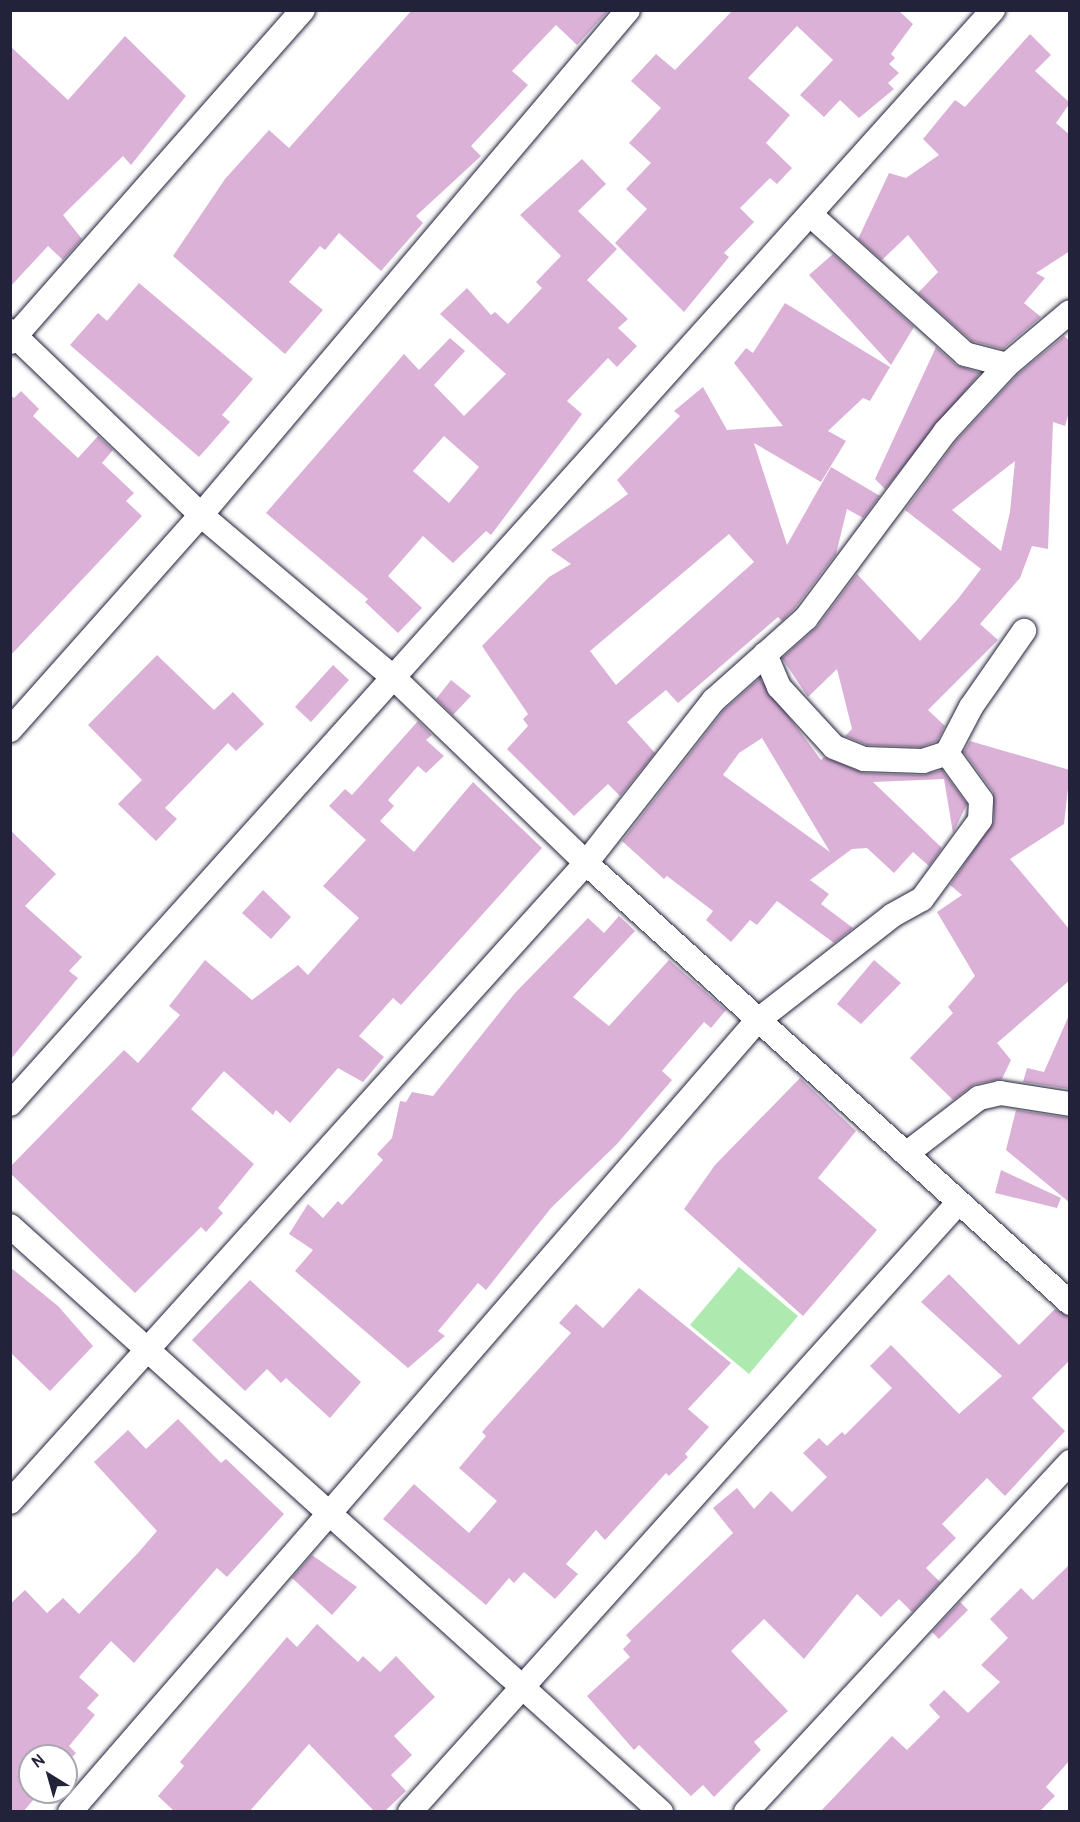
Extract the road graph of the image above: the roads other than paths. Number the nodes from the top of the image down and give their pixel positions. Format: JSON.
{"nodes":[{"id":1,"x":303,"y":10,"type":"edge"},
{"id":2,"x":628,"y":10,"type":"edge"},
{"id":3,"x":993,"y":10,"type":"edge"},
{"id":4,"x":813,"y":216,"type":"junction"},
{"id":5,"x":1070,"y":312,"type":"edge"},
{"id":6,"x":12,"y":336,"type":"edge"},
{"id":7,"x":1008,"y":366,"type":"junction"},
{"id":8,"x":201,"y":515,"type":"junction"},
{"id":9,"x":1024,"y":631,"type":"dead end"},
{"id":10,"x":765,"y":654,"type":"junction"},
{"id":11,"x":393,"y":677,"type":"junction"},
{"id":12,"x":10,"y":730,"type":"edge"},
{"id":13,"x":947,"y":753,"type":"junction"},
{"id":14,"x":586,"y":863,"type":"junction"},
{"id":15,"x":757,"y":1021,"type":"junction"},
{"id":16,"x":10,"y":1104,"type":"edge"},
{"id":17,"x":1070,"y":1104,"type":"edge"},
{"id":18,"x":906,"y":1154,"type":"junction"},
{"id":19,"x":957,"y":1204,"type":"junction"},
{"id":20,"x":10,"y":1226,"type":"edge"},
{"id":21,"x":1070,"y":1303,"type":"edge"},
{"id":22,"x":147,"y":1350,"type":"junction"},
{"id":23,"x":1070,"y":1462,"type":"edge"},
{"id":24,"x":10,"y":1502,"type":"edge"},
{"id":25,"x":329,"y":1517,"type":"junction"},
{"id":26,"x":522,"y":1686,"type":"junction"},
{"id":27,"x":70,"y":1812,"type":"edge"},
{"id":28,"x":410,"y":1812,"type":"edge"},
{"id":29,"x":661,"y":1812,"type":"edge"},
{"id":30,"x":746,"y":1812,"type":"edge"}],
"edges":[{"from":1,"to":6,"type":"street"},
{"from":2,"to":8,"type":"street"},
{"from":3,"to":4,"type":"street"},
{"from":4,"to":7,"type":"street"},
{"from":4,"to":11,"type":"street"},
{"from":5,"to":7,"type":"street"},
{"from":6,"to":8,"type":"street"},
{"from":7,"to":10,"type":"street"},
{"from":8,"to":11,"type":"street"},
{"from":8,"to":12,"type":"street"},
{"from":9,"to":13,"type":"street"},
{"from":10,"to":13,"type":"street"},
{"from":10,"to":14,"type":"street"},
{"from":11,"to":14,"type":"street"},
{"from":11,"to":16,"type":"street"},
{"from":13,"to":15,"type":"street"},
{"from":14,"to":15,"type":"street"},
{"from":14,"to":22,"type":"street"},
{"from":15,"to":18,"type":"street"},
{"from":15,"to":25,"type":"street"},
{"from":17,"to":18,"type":"street"},
{"from":18,"to":19,"type":"street"},
{"from":19,"to":21,"type":"street"},
{"from":19,"to":26,"type":"street"},
{"from":20,"to":22,"type":"street"},
{"from":22,"to":24,"type":"street"},
{"from":22,"to":25,"type":"street"},
{"from":23,"to":30,"type":"street"},
{"from":25,"to":26,"type":"street"},
{"from":25,"to":27,"type":"street"},
{"from":26,"to":28,"type":"street"},
{"from":26,"to":29,"type":"street"}]}
